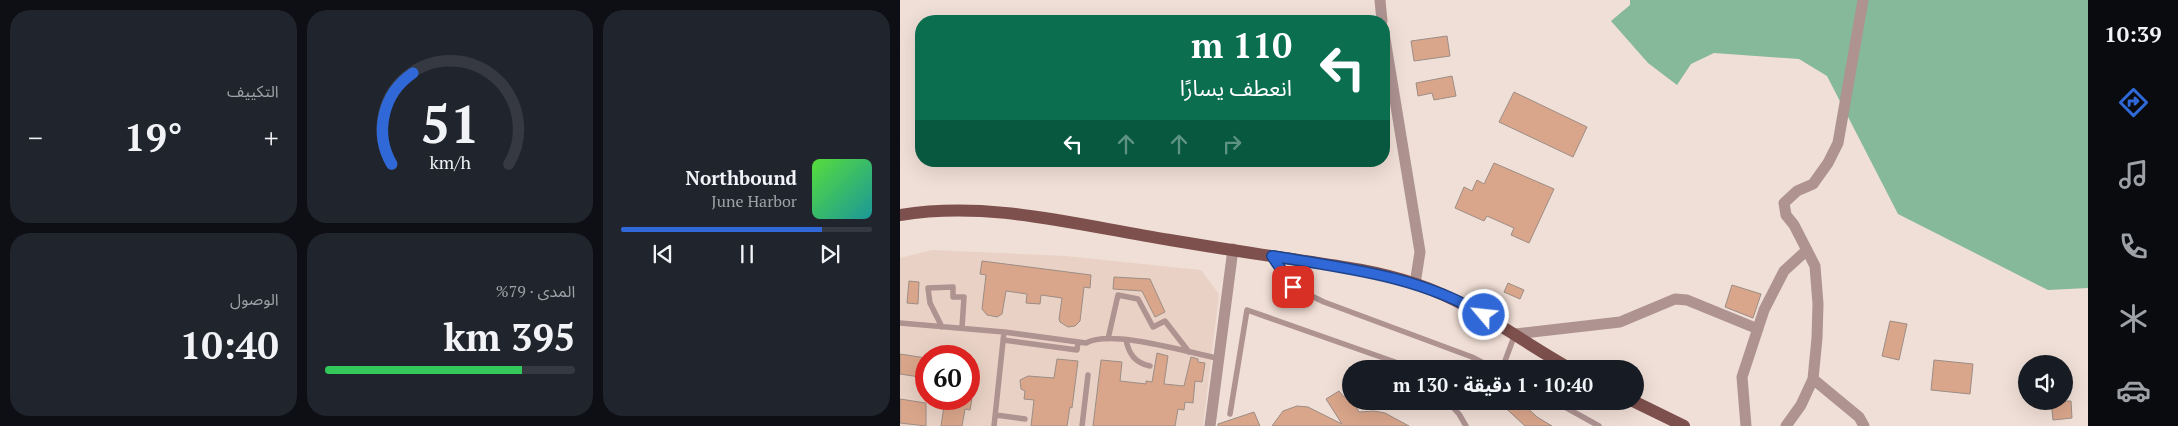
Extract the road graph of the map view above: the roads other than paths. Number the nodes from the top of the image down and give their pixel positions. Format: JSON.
{"nodes":[{"id":1,"x":1380,"y":0,"type":"edge"},
{"id":2,"x":1863,"y":0,"type":"edge"},
{"id":3,"x":1381,"y":15,"type":"edge"},
{"id":4,"x":1390,"y":70,"type":"edge"},
{"id":5,"x":900,"y":215,"type":"edge"},
{"id":6,"x":1233,"y":249,"type":"junction"},
{"id":7,"x":1807,"y":250,"type":"junction"},
{"id":8,"x":1272,"y":256,"type":"junction"},
{"id":9,"x":1415,"y":284,"type":"junction"},
{"id":10,"x":900,"y":323,"type":"edge"},
{"id":11,"x":942,"y":326,"type":"junction"},
{"id":12,"x":962,"y":328,"type":"junction"},
{"id":13,"x":1758,"y":329,"type":"junction"},
{"id":14,"x":1004,"y":332,"type":"junction"},
{"id":15,"x":1515,"y":334,"type":"junction"},
{"id":16,"x":1108,"y":339,"type":"junction"},
{"id":17,"x":1003,"y":340,"type":"junction"},
{"id":18,"x":1126,"y":340,"type":"junction"},
{"id":19,"x":1078,"y":342,"type":"junction"},
{"id":20,"x":1189,"y":352,"type":"junction"},
{"id":21,"x":1217,"y":358,"type":"junction"},
{"id":22,"x":1390,"y":360,"type":"edge"},
{"id":23,"x":1478,"y":360,"type":"edge"},
{"id":24,"x":1505,"y":360,"type":"edge"},
{"id":25,"x":1557,"y":360,"type":"edge"},
{"id":26,"x":1150,"y":366,"type":"dead end"},
{"id":27,"x":1088,"y":375,"type":"dead end"},
{"id":28,"x":1813,"y":379,"type":"junction"},
{"id":29,"x":1644,"y":406,"type":"edge"},
{"id":30,"x":1455,"y":410,"type":"edge"},
{"id":31,"x":1570,"y":410,"type":"edge"},
{"id":32,"x":1230,"y":414,"type":"dead end"},
{"id":33,"x":996,"y":415,"type":"junction"},
{"id":34,"x":1025,"y":419,"type":"dead end"},
{"id":35,"x":994,"y":426,"type":"edge"},
{"id":36,"x":1082,"y":426,"type":"edge"},
{"id":37,"x":1210,"y":426,"type":"edge"},
{"id":38,"x":1466,"y":426,"type":"edge"},
{"id":39,"x":1599,"y":426,"type":"edge"},
{"id":40,"x":1684,"y":426,"type":"edge"},
{"id":41,"x":1746,"y":426,"type":"edge"},
{"id":42,"x":1786,"y":426,"type":"edge"},
{"id":43,"x":1864,"y":426,"type":"edge"}],
"edges":[{"from":1,"to":3,"type":"street"},
{"from":2,"to":7,"type":"street"},
{"from":4,"to":9,"type":"street"},
{"from":5,"to":6,"type":"main road"},
{"from":6,"to":8,"type":"main road"},
{"from":6,"to":21,"type":"street"},
{"from":7,"to":13,"type":"street"},
{"from":7,"to":28,"type":"street"},
{"from":8,"to":9,"type":"main road"},
{"from":8,"to":23,"type":"lane"},
{"from":9,"to":15,"type":"main road"},
{"from":10,"to":11,"type":"lane"},
{"from":11,"to":12,"type":"lane"},
{"from":11,"to":12,"type":"lane"},
{"from":12,"to":14,"type":"lane"},
{"from":13,"to":15,"type":"street"},
{"from":13,"to":41,"type":"street"},
{"from":14,"to":17,"type":"lane"},
{"from":14,"to":19,"type":"lane"},
{"from":15,"to":24,"type":"lane"},
{"from":15,"to":25,"type":"main road"},
{"from":16,"to":18,"type":"lane"},
{"from":16,"to":19,"type":"lane"},
{"from":16,"to":20,"type":"lane"},
{"from":17,"to":19,"type":"lane"},
{"from":17,"to":33,"type":"lane"},
{"from":18,"to":20,"type":"lane"},
{"from":18,"to":26,"type":"lane"},
{"from":20,"to":21,"type":"lane"},
{"from":21,"to":37,"type":"street"},
{"from":22,"to":32,"type":"lane"},
{"from":27,"to":36,"type":"lane"},
{"from":28,"to":42,"type":"street"},
{"from":28,"to":43,"type":"street"},
{"from":29,"to":40,"type":"main road"},
{"from":30,"to":38,"type":"lane"},
{"from":31,"to":39,"type":"lane"},
{"from":33,"to":34,"type":"lane"},
{"from":33,"to":35,"type":"lane"}]}
